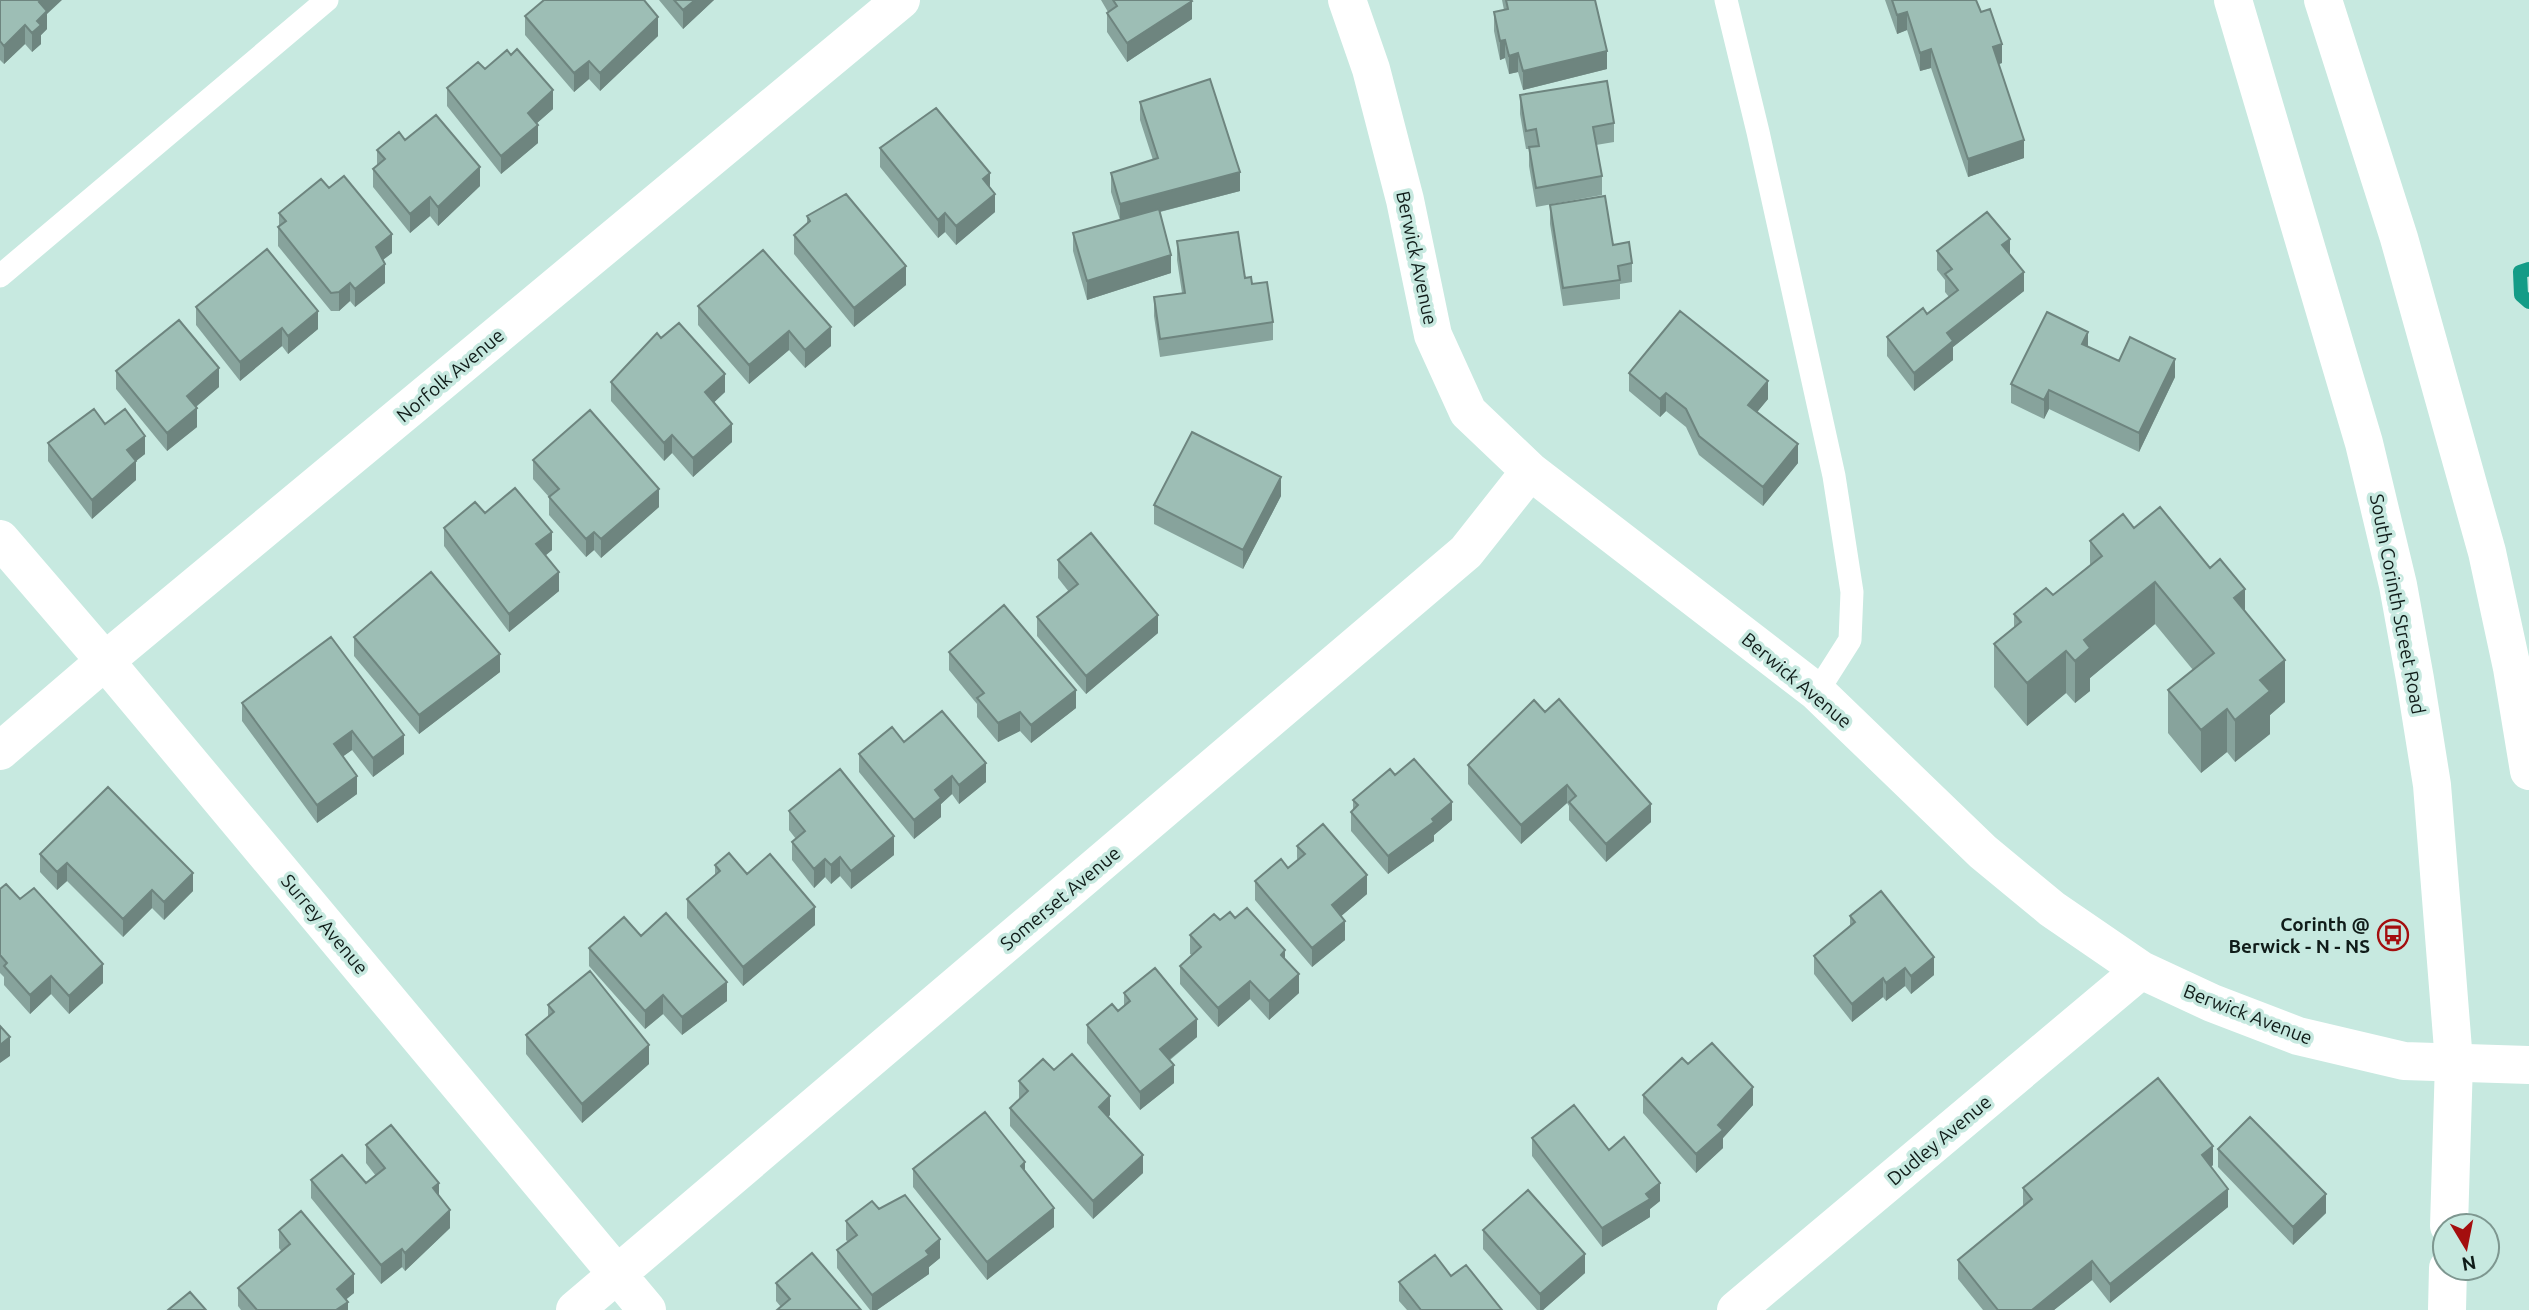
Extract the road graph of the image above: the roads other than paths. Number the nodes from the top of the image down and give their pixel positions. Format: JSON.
{"nodes":[{"id":1,"x":327,"y":0,"type":"edge"},
{"id":2,"x":901,"y":0,"type":"edge"},
{"id":3,"x":1347,"y":0,"type":"edge"},
{"id":4,"x":1726,"y":0,"type":"edge"},
{"id":5,"x":2233,"y":0,"type":"edge"},
{"id":6,"x":2323,"y":0,"type":"edge"},
{"id":7,"x":0,"y":276,"type":"edge"},
{"id":8,"x":1530,"y":471,"type":"junction"},
{"id":9,"x":0,"y":539,"type":"edge"},
{"id":10,"x":105,"y":661,"type":"junction"},
{"id":11,"x":1817,"y":692,"type":"junction"},
{"id":12,"x":0,"y":751,"type":"edge"},
{"id":13,"x":2529,"y":771,"type":"edge"},
{"id":14,"x":2141,"y":970,"type":"junction"},
{"id":15,"x":2454,"y":1062,"type":"junction"},
{"id":16,"x":2529,"y":1065,"type":"edge"},
{"id":17,"x":2449,"y":1212,"type":"edge"},
{"id":18,"x":618,"y":1274,"type":"junction"},
{"id":19,"x":2448,"y":1282,"type":"edge"},
{"id":20,"x":1752,"y":1305,"type":"edge"},
{"id":21,"x":575,"y":1310,"type":"edge"},
{"id":22,"x":647,"y":1310,"type":"edge"},
{"id":23,"x":2447,"y":1310,"type":"edge"}],
"edges":[{"from":1,"to":7,"type":"lane"},
{"from":2,"to":10,"type":"street","name":"Norfolk Avenue"},
{"from":3,"to":8,"type":"street","name":"Berwick Avenue"},
{"from":4,"to":11,"type":"lane"},
{"from":5,"to":15,"type":"street","name":"South Corinth Street Road"},
{"from":6,"to":13,"type":"street"},
{"from":8,"to":11,"type":"street","name":"Berwick Avenue"},
{"from":8,"to":18,"type":"street","name":"Somerset Avenue"},
{"from":9,"to":10,"type":"street","name":"Surrey Avenue"},
{"from":10,"to":12,"type":"street","name":"Norfolk Avenue"},
{"from":10,"to":18,"type":"street","name":"Surrey Avenue"},
{"from":11,"to":14,"type":"street","name":"Berwick Avenue"},
{"from":14,"to":15,"type":"street","name":"Berwick Avenue"},
{"from":14,"to":20,"type":"street","name":"Dudley Avenue"},
{"from":15,"to":16,"type":"street","name":"Berwick Avenue"},
{"from":15,"to":17,"type":"street","name":"South Corinth Street Road"},
{"from":18,"to":21,"type":"street","name":"Somerset Avenue"},
{"from":18,"to":22,"type":"street","name":"Surrey Avenue"},
{"from":19,"to":23,"type":"street"}]}
